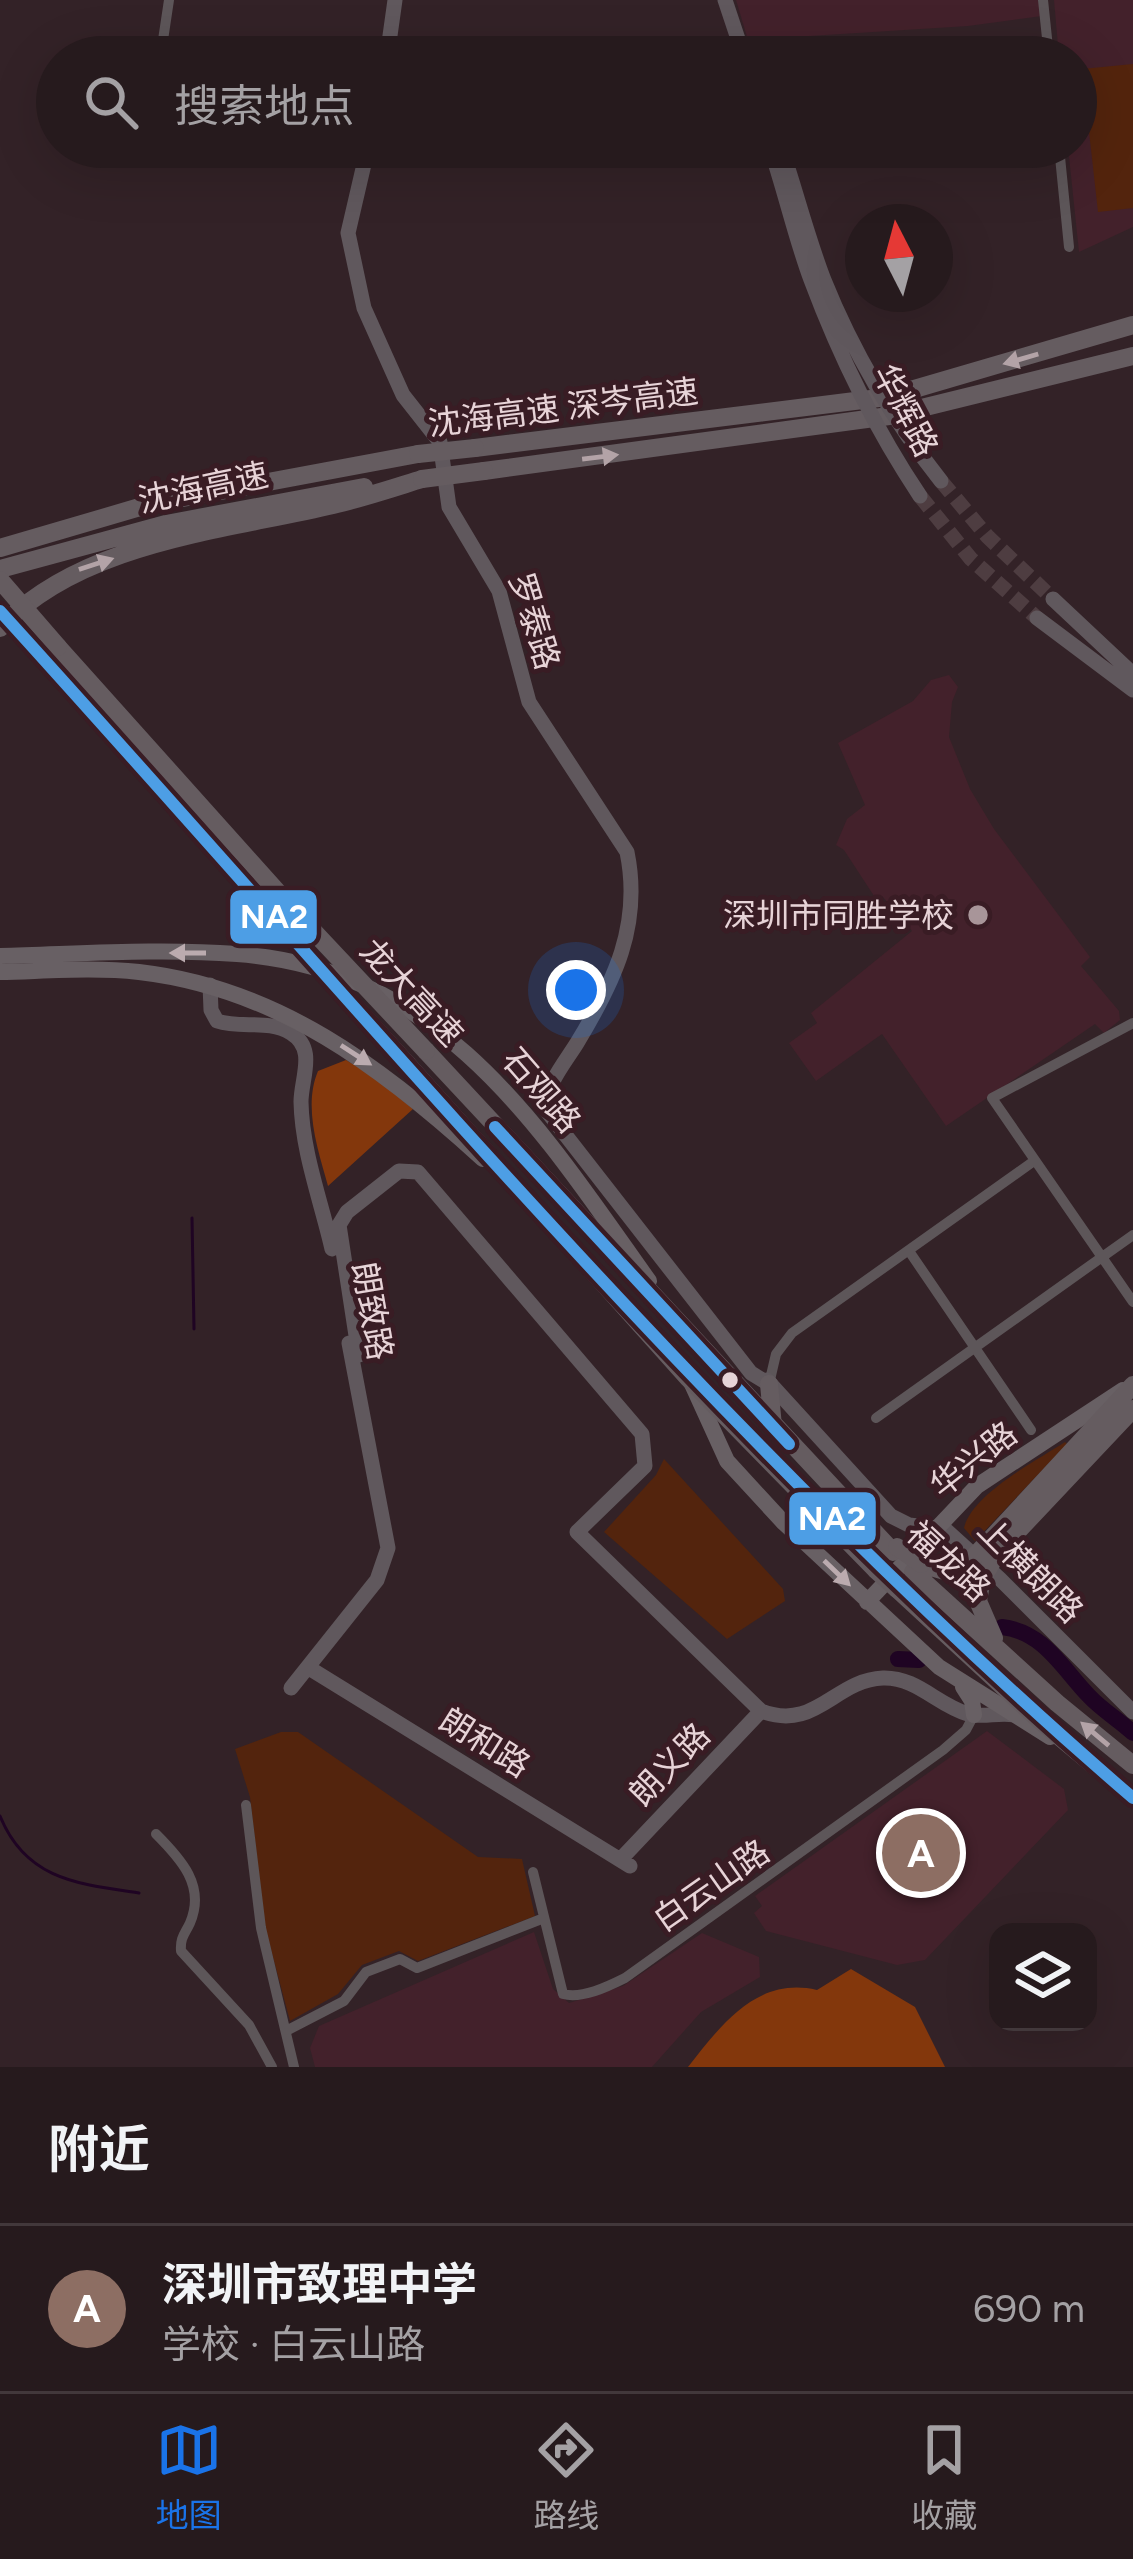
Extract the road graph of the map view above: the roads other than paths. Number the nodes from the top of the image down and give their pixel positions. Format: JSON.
{"nodes":[{"id":1,"x":169,"y":0,"type":"edge"},
{"id":2,"x":395,"y":0,"type":"edge"},
{"id":3,"x":715,"y":0,"type":"edge"},
{"id":4,"x":725,"y":0,"type":"edge"},
{"id":5,"x":1043,"y":0,"type":"edge"},
{"id":6,"x":164,"y":36,"type":"edge"},
{"id":7,"x":390,"y":36,"type":"edge"},
{"id":8,"x":726,"y":36,"type":"edge"},
{"id":9,"x":737,"y":36,"type":"edge"},
{"id":10,"x":1047,"y":36,"type":"edge"},
{"id":11,"x":363,"y":168,"type":"edge"},
{"id":12,"x":776,"y":168,"type":"edge"},
{"id":13,"x":788,"y":168,"type":"edge"},
{"id":14,"x":1061,"y":168,"type":"edge"},
{"id":15,"x":1069,"y":247,"type":"dead end"},
{"id":16,"x":1133,"y":325,"type":"edge"},
{"id":17,"x":1133,"y":356,"type":"edge"},
{"id":18,"x":888,"y":406,"type":"junction"},
{"id":19,"x":815,"y":417,"type":"junction"},
{"id":20,"x":422,"y":479,"type":"junction"},
{"id":21,"x":941,"y":481,"type":"tunnel mouth"},
{"id":22,"x":920,"y":496,"type":"tunnel mouth"},
{"id":23,"x":150,"y":503,"type":"junction"},
{"id":24,"x":0,"y":538,"type":"edge"},
{"id":25,"x":0,"y":548,"type":"edge"},
{"id":26,"x":0,"y":569,"type":"edge"},
{"id":27,"x":0,"y":580,"type":"edge"},
{"id":28,"x":1053,"y":599,"type":"tunnel mouth"},
{"id":29,"x":0,"y":611,"type":"edge"},
{"id":30,"x":1036,"y":619,"type":"tunnel mouth"},
{"id":31,"x":0,"y":628,"type":"edge"},
{"id":32,"x":48,"y":650,"type":"junction"},
{"id":33,"x":1133,"y":674,"type":"edge"},
{"id":34,"x":1133,"y":689,"type":"edge"},
{"id":35,"x":0,"y":956,"type":"edge"},
{"id":36,"x":0,"y":972,"type":"edge"},
{"id":37,"x":210,"y":985,"type":"junction"},
{"id":38,"x":1133,"y":1023,"type":"edge"},
{"id":39,"x":1034,"y":1161,"type":"junction"},
{"id":40,"x":512,"y":1185,"type":"junction"},
{"id":41,"x":1133,"y":1235,"type":"edge"},
{"id":42,"x":909,"y":1251,"type":"junction"},
{"id":43,"x":1103,"y":1256,"type":"junction"},
{"id":44,"x":1133,"y":1302,"type":"edge"},
{"id":45,"x":686,"y":1335,"type":"junction"},
{"id":46,"x":974,"y":1348,"type":"junction"},
{"id":47,"x":359,"y":1355,"type":"dead end"},
{"id":48,"x":688,"y":1378,"type":"junction"},
{"id":49,"x":769,"y":1384,"type":"junction"},
{"id":50,"x":1133,"y":1384,"type":"edge"},
{"id":51,"x":1133,"y":1399,"type":"edge"},
{"id":52,"x":1133,"y":1409,"type":"edge"},
{"id":53,"x":1108,"y":1411,"type":"junction"},
{"id":54,"x":876,"y":1418,"type":"dead end"},
{"id":55,"x":773,"y":1426,"type":"junction"},
{"id":56,"x":1031,"y":1430,"type":"dead end"},
{"id":57,"x":940,"y":1529,"type":"junction"},
{"id":58,"x":992,"y":1547,"type":"junction"},
{"id":59,"x":917,"y":1568,"type":"junction"},
{"id":60,"x":866,"y":1602,"type":"junction"},
{"id":61,"x":998,"y":1648,"type":"junction"},
{"id":62,"x":309,"y":1668,"type":"junction"},
{"id":63,"x":954,"y":1678,"type":"junction"},
{"id":64,"x":291,"y":1688,"type":"dead end"},
{"id":65,"x":941,"y":1699,"type":"junction"},
{"id":66,"x":761,"y":1711,"type":"junction"},
{"id":67,"x":1133,"y":1712,"type":"edge"},
{"id":68,"x":974,"y":1715,"type":"junction"},
{"id":69,"x":1017,"y":1716,"type":"junction"},
{"id":70,"x":1087,"y":1759,"type":"junction"},
{"id":71,"x":1133,"y":1765,"type":"edge"},
{"id":72,"x":1133,"y":1798,"type":"edge"},
{"id":73,"x":246,"y":1805,"type":"dead end"},
{"id":74,"x":156,"y":1834,"type":"dead end"},
{"id":75,"x":625,"y":1863,"type":"joint"},
{"id":76,"x":532,"y":1873,"type":"dead end"},
{"id":77,"x":544,"y":1918,"type":"junction"},
{"id":78,"x":286,"y":2031,"type":"junction"},
{"id":79,"x":272,"y":2067,"type":"edge"},
{"id":80,"x":294,"y":2067,"type":"edge"}],
"edges":[{"from":1,"to":6,"type":"street"},
{"from":2,"to":7,"type":"street"},
{"from":3,"to":8,"type":"street"},
{"from":4,"to":9,"type":"street"},
{"from":5,"to":10,"type":"street"},
{"from":11,"to":49,"type":"street","name":"罗泰路"},
{"from":12,"to":22,"type":"street","name":"华辉路","bridge":true},
{"from":13,"to":21,"type":"street","name":"华辉路","bridge":true},
{"from":14,"to":15,"type":"street"},
{"from":16,"to":18,"type":"highway","name":"沈海高速 深岑高速","one_way":true},
{"from":17,"to":18,"type":"highway","name":"沈海高速 深岑高速"},
{"from":18,"to":19,"type":"highway","name":"沈海高速 深岑高速"},
{"from":20,"to":19,"type":"highway","name":"沈海高速 深岑高速","one_way":true,"bridge":true},
{"from":19,"to":23,"type":"highway","name":"沈海高速 深岑高速","bridge":true},
{"from":20,"to":26,"type":"highway","name":"沈海高速"},
{"from":31,"to":20,"type":"highway","one_way":true},
{"from":23,"to":24,"type":"highway"},
{"from":23,"to":25,"type":"highway","name":"沈海高速 深岑高速"},
{"from":27,"to":32,"type":"highway","name":"龙大高速","bridge":true},
{"from":28,"to":33,"type":"street"},
{"from":29,"to":32,"type":"highway","name":"龙大高速","bridge":true},
{"from":30,"to":34,"type":"street"},
{"from":32,"to":40,"type":"highway","name":"龙大高速","bridge":true},
{"from":32,"to":45,"type":"highway","name":"龙大高速","bridge":true},
{"from":45,"to":35,"type":"main road","name":"石观路","one_way":true},
{"from":36,"to":37,"type":"main road"},
{"from":37,"to":40,"type":"main road","one_way":true},
{"from":37,"to":62,"type":"street","name":"朗致路"},
{"from":38,"to":39,"type":"street"},
{"from":39,"to":42,"type":"street"},
{"from":39,"to":43,"type":"street"},
{"from":40,"to":48,"type":"highway","name":"福龙路"},
{"from":41,"to":43,"type":"street"},
{"from":42,"to":46,"type":"street"},
{"from":42,"to":49,"type":"street"},
{"from":43,"to":44,"type":"street"},
{"from":43,"to":46,"type":"street"},
{"from":45,"to":55,"type":"highway","name":"福龙路"},
{"from":46,"to":54,"type":"street"},
{"from":46,"to":56,"type":"street"},
{"from":47,"to":66,"type":"street"},
{"from":48,"to":60,"type":"main road","one_way":true},
{"from":48,"to":70,"type":"highway","name":"福龙路","bridge":true},
{"from":49,"to":55,"type":"highway"},
{"from":49,"to":57,"type":"street","name":"罗泰路"},
{"from":50,"to":53,"type":"highway"},
{"from":50,"to":57,"type":"main road","name":"华兴路"},
{"from":51,"to":53,"type":"main road","name":"华兴路"},
{"from":52,"to":58,"type":"highway"},
{"from":53,"to":57,"type":"main road","name":"华兴路"},
{"from":53,"to":58,"type":"highway"},
{"from":55,"to":59,"type":"highway","name":"福龙路","bridge":true},
{"from":57,"to":60,"type":"main road","name":"华兴路"},
{"from":57,"to":67,"type":"street","name":"上横朗路"},
{"from":58,"to":59,"type":"highway","bridge":true},
{"from":58,"to":61,"type":"highway","bridge":true},
{"from":59,"to":61,"type":"highway","name":"福龙路"},
{"from":60,"to":63,"type":"main road"},
{"from":71,"to":61,"type":"highway","name":"福龙路","one_way":true},
{"from":62,"to":64,"type":"street","name":"朗致路"},
{"from":62,"to":75,"type":"street","name":"朗和路"},
{"from":63,"to":65,"type":"street"},
{"from":63,"to":68,"type":"main road"},
{"from":63,"to":69,"type":"main road"},
{"from":65,"to":66,"type":"street"},
{"from":65,"to":68,"type":"street"},
{"from":66,"to":75,"type":"street","name":"朗义路"},
{"from":68,"to":69,"type":"street"},
{"from":68,"to":77,"type":"street","name":"白云山路"},
{"from":69,"to":70,"type":"main road"},
{"from":70,"to":72,"type":"highway","name":"福龙路"},
{"from":73,"to":78,"type":"street"},
{"from":74,"to":79,"type":"street"},
{"from":76,"to":77,"type":"street","name":"白云山路"},
{"from":77,"to":78,"type":"street"},
{"from":78,"to":80,"type":"street"}]}
